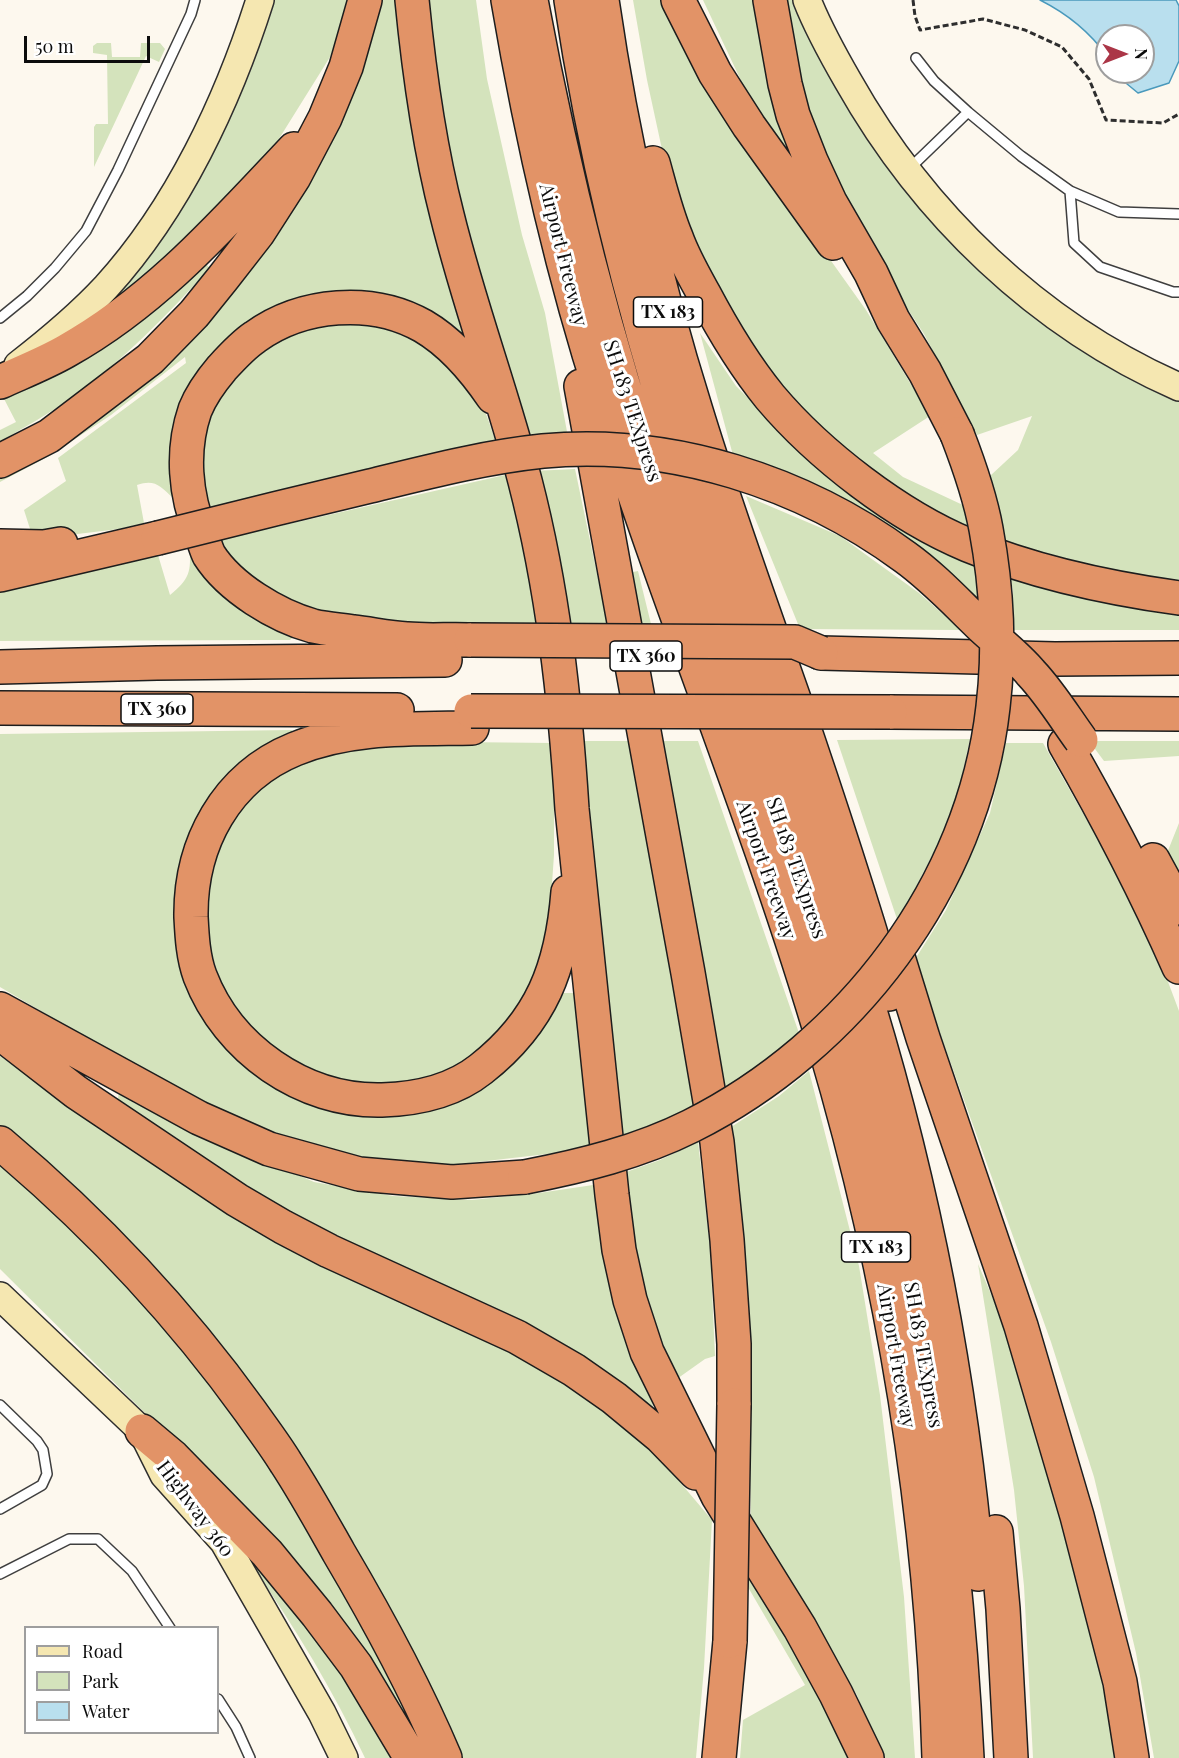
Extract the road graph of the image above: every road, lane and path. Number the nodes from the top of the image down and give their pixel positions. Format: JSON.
{"nodes":[{"id":1,"x":195,"y":0,"type":"edge"},
{"id":2,"x":260,"y":0,"type":"edge"},
{"id":3,"x":365,"y":0,"type":"edge"},
{"id":4,"x":412,"y":0,"type":"edge"},
{"id":5,"x":508,"y":0,"type":"edge"},
{"id":6,"x":531,"y":0,"type":"edge"},
{"id":7,"x":571,"y":0,"type":"edge"},
{"id":8,"x":602,"y":0,"type":"edge"},
{"id":9,"x":623,"y":0,"type":"edge"},
{"id":10,"x":678,"y":0,"type":"edge"},
{"id":11,"x":770,"y":0,"type":"edge"},
{"id":12,"x":807,"y":0,"type":"edge"},
{"id":13,"x":913,"y":0,"type":"edge"},
{"id":14,"x":916,"y":58,"type":"dead end"},
{"id":15,"x":968,"y":112,"type":"junction"},
{"id":16,"x":1179,"y":114,"type":"edge"},
{"id":17,"x":325,"y":118,"type":"junction"},
{"id":18,"x":907,"y":171,"type":"junction"},
{"id":19,"x":1070,"y":191,"type":"junction"},
{"id":20,"x":1179,"y":214,"type":"edge"},
{"id":21,"x":554,"y":224,"type":"junction"},
{"id":22,"x":1179,"y":292,"type":"edge"},
{"id":23,"x":0,"y":318,"type":"edge"},
{"id":24,"x":893,"y":320,"type":"junction"},
{"id":25,"x":0,"y":380,"type":"edge"},
{"id":26,"x":1179,"y":387,"type":"edge"},
{"id":27,"x":510,"y":427,"type":"junction"},
{"id":28,"x":0,"y":461,"type":"edge"},
{"id":29,"x":0,"y":546,"type":"edge"},
{"id":30,"x":112,"y":549,"type":"junction"},
{"id":31,"x":0,"y":575,"type":"edge"},
{"id":32,"x":1179,"y":598,"type":"edge"},
{"id":33,"x":471,"y":650,"type":"junction"},
{"id":34,"x":1179,"y":658,"type":"edge"},
{"id":35,"x":0,"y":667,"type":"edge"},
{"id":36,"x":0,"y":708,"type":"edge"},
{"id":37,"x":1179,"y":714,"type":"edge"},
{"id":38,"x":472,"y":719,"type":"junction"},
{"id":39,"x":823,"y":784,"type":"junction"},
{"id":40,"x":572,"y":809,"type":"junction"},
{"id":41,"x":1133,"y":845,"type":"junction"},
{"id":42,"x":1179,"y":908,"type":"edge"},
{"id":43,"x":1179,"y":967,"type":"edge"},
{"id":44,"x":0,"y":1008,"type":"edge"},
{"id":45,"x":0,"y":1034,"type":"edge"},
{"id":46,"x":0,"y":1143,"type":"edge"},
{"id":47,"x":0,"y":1296,"type":"edge"},
{"id":48,"x":0,"y":1405,"type":"edge"},
{"id":49,"x":142,"y":1431,"type":"junction"},
{"id":50,"x":718,"y":1496,"type":"junction"},
{"id":51,"x":0,"y":1509,"type":"edge"},
{"id":52,"x":0,"y":1574,"type":"edge"},
{"id":53,"x":169,"y":1626,"type":"edge"},
{"id":54,"x":727,"y":1691,"type":"junction"},
{"id":55,"x":219,"y":1701,"type":"edge"},
{"id":56,"x":250,"y":1758,"type":"edge"},
{"id":57,"x":344,"y":1758,"type":"edge"},
{"id":58,"x":411,"y":1758,"type":"edge"},
{"id":59,"x":445,"y":1758,"type":"edge"},
{"id":60,"x":720,"y":1758,"type":"edge"},
{"id":61,"x":727,"y":1758,"type":"edge"},
{"id":62,"x":867,"y":1758,"type":"edge"},
{"id":63,"x":939,"y":1758,"type":"edge"},
{"id":64,"x":967,"y":1758,"type":"edge"},
{"id":65,"x":989,"y":1758,"type":"edge"},
{"id":66,"x":1011,"y":1758,"type":"edge"},
{"id":67,"x":1131,"y":1758,"type":"edge"}],
"edges":[{"from":1,"to":23,"type":"lane"},
{"from":2,"to":25,"type":"main road"},
{"from":3,"to":17,"type":"highway"},
{"from":4,"to":27,"type":"highway"},
{"from":5,"to":21,"type":"highway","name":"Airport Freeway","number":"TX 183"},
{"from":6,"to":64,"type":"highway","name":"SH 183 TEXpress"},
{"from":7,"to":65,"type":"highway","name":"SH 183 TEXpress"},
{"from":8,"to":39,"type":"highway","number":"TX 183"},
{"from":9,"to":32,"type":"highway"},
{"from":10,"to":24,"type":"highway"},
{"from":11,"to":24,"type":"highway"},
{"from":12,"to":18,"type":"main road"},
{"from":13,"to":16,"type":"path"},
{"from":14,"to":15,"type":"lane"},
{"from":15,"to":18,"type":"lane"},
{"from":15,"to":19,"type":"lane"},
{"from":17,"to":25,"type":"highway"},
{"from":17,"to":28,"type":"highway"},
{"from":18,"to":26,"type":"main road"},
{"from":19,"to":20,"type":"lane"},
{"from":19,"to":22,"type":"lane"},
{"from":21,"to":54,"type":"highway","bridge":true},
{"from":21,"to":63,"type":"highway","name":"Airport Freeway","number":"TX 183"},
{"from":24,"to":44,"type":"highway","bridge":true},
{"from":27,"to":33,"type":"highway"},
{"from":27,"to":40,"type":"highway"},
{"from":29,"to":30,"type":"highway"},
{"from":30,"to":31,"type":"highway"},
{"from":30,"to":41,"type":"highway","bridge":true},
{"from":33,"to":34,"type":"highway","number":"TX 360"},
{"from":33,"to":35,"type":"highway","number":"TX 360"},
{"from":36,"to":38,"type":"highway","number":"TX 360"},
{"from":37,"to":38,"type":"highway","number":"TX 360","bridge":true},
{"from":38,"to":40,"type":"highway"},
{"from":39,"to":66,"type":"highway","number":"TX 183"},
{"from":39,"to":67,"type":"highway"},
{"from":40,"to":50,"type":"highway"},
{"from":41,"to":42,"type":"highway"},
{"from":41,"to":43,"type":"highway"},
{"from":45,"to":50,"type":"highway"},
{"from":46,"to":59,"type":"highway"},
{"from":47,"to":49,"type":"main road","name":"Highway 360"},
{"from":48,"to":51,"type":"lane"},
{"from":49,"to":57,"type":"main road","name":"Highway 360"},
{"from":49,"to":58,"type":"highway"},
{"from":50,"to":62,"type":"highway"},
{"from":52,"to":53,"type":"lane"},
{"from":54,"to":60,"type":"highway"},
{"from":54,"to":61,"type":"highway"},
{"from":55,"to":56,"type":"lane"}]}
